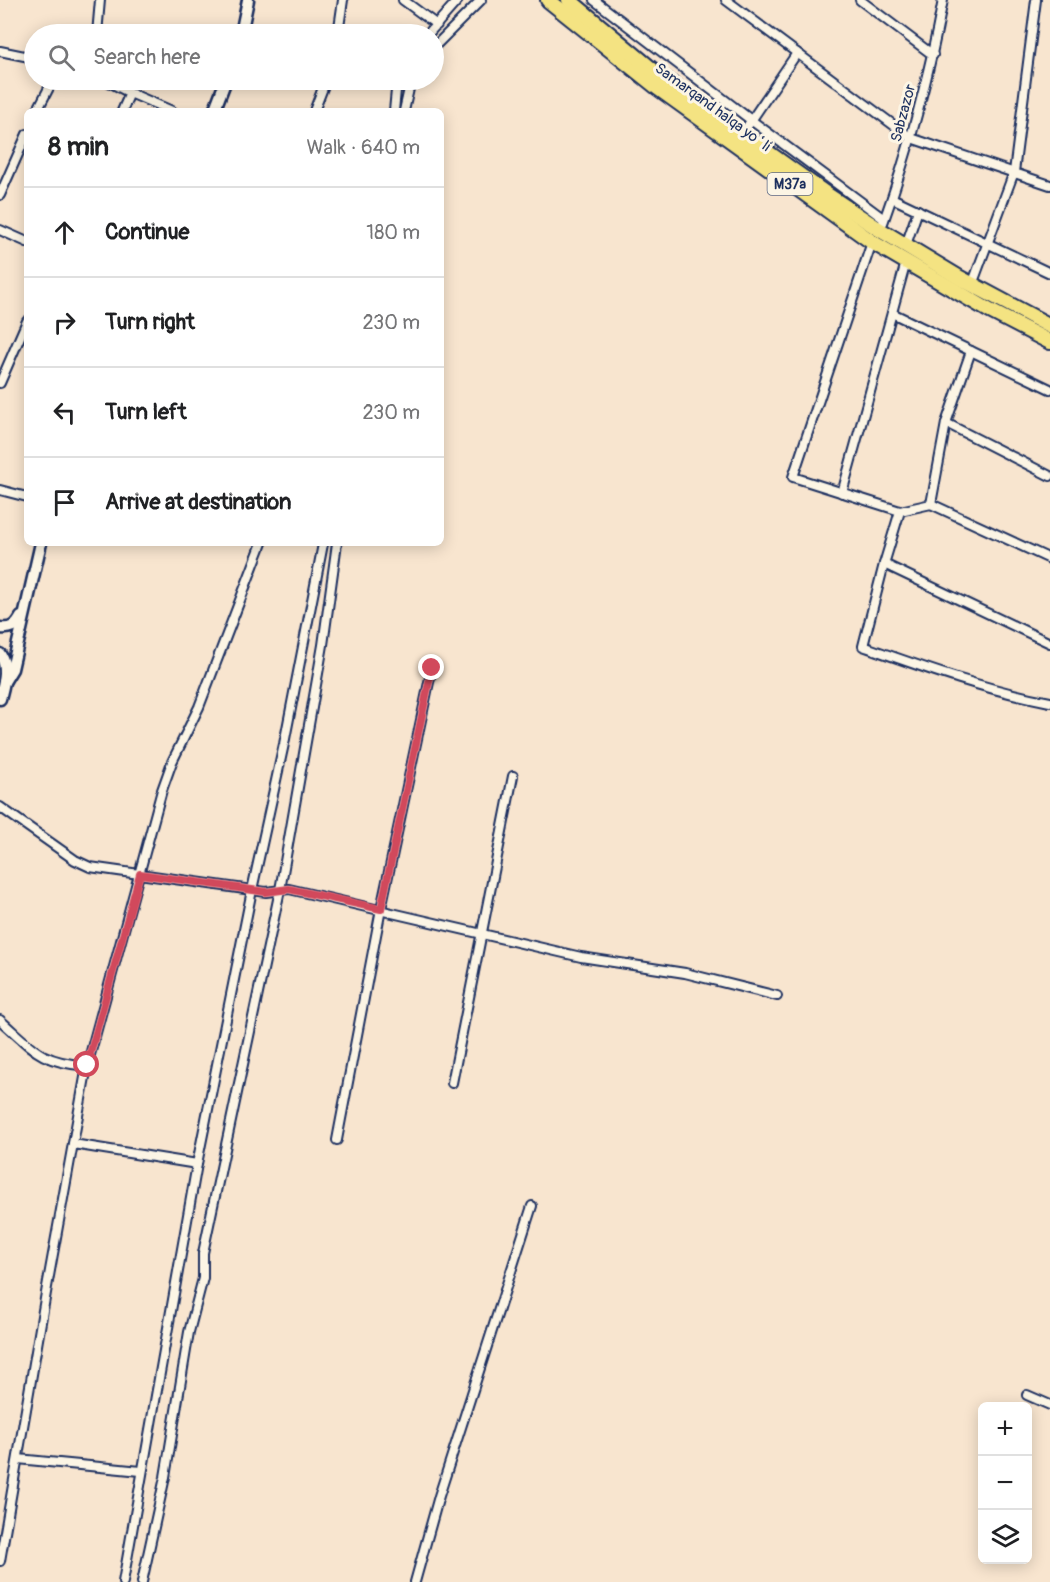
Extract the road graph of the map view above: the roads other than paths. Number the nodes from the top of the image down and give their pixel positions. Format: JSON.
{"nodes":[{"id":1,"x":100,"y":0,"type":"edge"},
{"id":2,"x":248,"y":0,"type":"edge"},
{"id":3,"x":343,"y":0,"type":"edge"},
{"id":4,"x":403,"y":0,"type":"edge"},
{"id":5,"x":458,"y":0,"type":"edge"},
{"id":6,"x":481,"y":0,"type":"edge"},
{"id":7,"x":548,"y":0,"type":"edge"},
{"id":8,"x":569,"y":0,"type":"edge"},
{"id":9,"x":594,"y":0,"type":"edge"},
{"id":10,"x":726,"y":0,"type":"edge"},
{"id":11,"x":860,"y":0,"type":"edge"},
{"id":12,"x":943,"y":0,"type":"edge"},
{"id":13,"x":1036,"y":0,"type":"edge"},
{"id":14,"x":98,"y":24,"type":"edge"},
{"id":15,"x":244,"y":24,"type":"edge"},
{"id":16,"x":339,"y":24,"type":"edge"},
{"id":17,"x":436,"y":24,"type":"edge"},
{"id":18,"x":438,"y":24,"type":"edge"},
{"id":19,"x":444,"y":37,"type":"edge"},
{"id":20,"x":0,"y":51,"type":"edge"},
{"id":21,"x":797,"y":53,"type":"junction"},
{"id":22,"x":933,"y":55,"type":"junction"},
{"id":23,"x":24,"y":56,"type":"edge"},
{"id":24,"x":48,"y":90,"type":"edge"},
{"id":25,"x":124,"y":90,"type":"edge"},
{"id":26,"x":222,"y":90,"type":"edge"},
{"id":27,"x":322,"y":90,"type":"edge"},
{"id":28,"x":396,"y":90,"type":"edge"},
{"id":29,"x":409,"y":90,"type":"edge"},
{"id":30,"x":130,"y":93,"type":"junction"},
{"id":31,"x":39,"y":108,"type":"edge"},
{"id":32,"x":123,"y":108,"type":"edge"},
{"id":33,"x":165,"y":108,"type":"edge"},
{"id":34,"x":215,"y":108,"type":"edge"},
{"id":35,"x":315,"y":108,"type":"edge"},
{"id":36,"x":394,"y":108,"type":"edge"},
{"id":37,"x":405,"y":108,"type":"edge"},
{"id":38,"x":751,"y":120,"type":"junction"},
{"id":39,"x":742,"y":134,"type":"junction"},
{"id":40,"x":911,"y":138,"type":"junction"},
{"id":41,"x":24,"y":141,"type":"edge"},
{"id":42,"x":1014,"y":172,"type":"junction"},
{"id":43,"x":1050,"y":185,"type":"edge"},
{"id":44,"x":0,"y":195,"type":"edge"},
{"id":45,"x":892,"y":198,"type":"junction"},
{"id":46,"x":918,"y":210,"type":"junction"},
{"id":47,"x":882,"y":225,"type":"junction"},
{"id":48,"x":0,"y":231,"type":"edge"},
{"id":49,"x":24,"y":242,"type":"edge"},
{"id":50,"x":872,"y":242,"type":"junction"},
{"id":51,"x":987,"y":242,"type":"junction"},
{"id":52,"x":906,"y":245,"type":"junction"},
{"id":53,"x":906,"y":262,"type":"junction"},
{"id":54,"x":1050,"y":273,"type":"edge"},
{"id":55,"x":961,"y":284,"type":"junction"},
{"id":56,"x":892,"y":313,"type":"junction"},
{"id":57,"x":1050,"y":326,"type":"edge"},
{"id":58,"x":24,"y":328,"type":"edge"},
{"id":59,"x":1050,"y":342,"type":"edge"},
{"id":60,"x":971,"y":351,"type":"junction"},
{"id":61,"x":0,"y":383,"type":"edge"},
{"id":62,"x":1050,"y":389,"type":"edge"},
{"id":63,"x":946,"y":423,"type":"junction"},
{"id":64,"x":1050,"y":476,"type":"edge"},
{"id":65,"x":0,"y":490,"type":"edge"},
{"id":66,"x":842,"y":493,"type":"junction"},
{"id":67,"x":24,"y":496,"type":"edge"},
{"id":68,"x":932,"y":504,"type":"junction"},
{"id":69,"x":900,"y":511,"type":"junction"},
{"id":70,"x":40,"y":546,"type":"edge"},
{"id":71,"x":261,"y":546,"type":"edge"},
{"id":72,"x":322,"y":546,"type":"edge"},
{"id":73,"x":337,"y":546,"type":"edge"},
{"id":74,"x":1050,"y":559,"type":"edge"},
{"id":75,"x":884,"y":564,"type":"junction"},
{"id":76,"x":26,"y":609,"type":"junction"},
{"id":77,"x":0,"y":628,"type":"edge"},
{"id":78,"x":1050,"y":643,"type":"edge"},
{"id":79,"x":0,"y":654,"type":"edge"},
{"id":80,"x":432,"y":668,"type":"dead end"},
{"id":81,"x":4,"y":682,"type":"junction"},
{"id":82,"x":0,"y":699,"type":"edge"},
{"id":83,"x":1050,"y":702,"type":"edge"},
{"id":84,"x":513,"y":776,"type":"dead end"},
{"id":85,"x":0,"y":807,"type":"edge"},
{"id":86,"x":140,"y":874,"type":"junction"},
{"id":87,"x":252,"y":890,"type":"junction"},
{"id":88,"x":280,"y":891,"type":"junction"},
{"id":89,"x":381,"y":909,"type":"junction"},
{"id":90,"x":481,"y":933,"type":"junction"},
{"id":91,"x":777,"y":996,"type":"dead end"},
{"id":92,"x":0,"y":1020,"type":"edge"},
{"id":93,"x":87,"y":1065,"type":"junction"},
{"id":94,"x":452,"y":1083,"type":"dead end"},
{"id":95,"x":337,"y":1140,"type":"dead end"},
{"id":96,"x":73,"y":1144,"type":"junction"},
{"id":97,"x":197,"y":1164,"type":"junction"},
{"id":98,"x":532,"y":1206,"type":"dead end"},
{"id":99,"x":1027,"y":1395,"type":"dead end"},
{"id":100,"x":1050,"y":1405,"type":"edge"},
{"id":101,"x":18,"y":1460,"type":"junction"},
{"id":102,"x":141,"y":1471,"type":"junction"},
{"id":103,"x":0,"y":1561,"type":"edge"},
{"id":104,"x":123,"y":1582,"type":"edge"},
{"id":105,"x":142,"y":1582,"type":"edge"},
{"id":106,"x":415,"y":1582,"type":"edge"}],
"edges":[{"from":1,"to":14,"type":"street"},
{"from":2,"to":15,"type":"street"},
{"from":3,"to":16,"type":"street"},
{"from":4,"to":17,"type":"street"},
{"from":5,"to":18,"type":"street"},
{"from":6,"to":19,"type":"street"},
{"from":7,"to":50,"type":"highway","name":"Samarqand halqa yoʻli","number":"M37a"},
{"from":8,"to":39,"type":"highway","name":"Samarqand halqa yoʻli","number":"M37a"},
{"from":9,"to":38,"type":"street"},
{"from":10,"to":21,"type":"street"},
{"from":11,"to":22,"type":"street"},
{"from":12,"to":22,"type":"street","name":"Sabzazor"},
{"from":13,"to":42,"type":"street"},
{"from":20,"to":23,"type":"street"},
{"from":21,"to":38,"type":"street"},
{"from":21,"to":40,"type":"street"},
{"from":22,"to":40,"type":"street","name":"Sabzazor"},
{"from":24,"to":31,"type":"street"},
{"from":25,"to":30,"type":"street"},
{"from":26,"to":34,"type":"street"},
{"from":27,"to":35,"type":"street"},
{"from":28,"to":36,"type":"street"},
{"from":29,"to":37,"type":"street"},
{"from":30,"to":32,"type":"street"},
{"from":30,"to":33,"type":"street"},
{"from":38,"to":39,"type":"street"},
{"from":38,"to":47,"type":"street"},
{"from":39,"to":47,"type":"highway","name":"Samarqand halqa yoʻli","number":"M37a"},
{"from":40,"to":42,"type":"street"},
{"from":40,"to":45,"type":"street","name":"Sabzazor"},
{"from":41,"to":44,"type":"street"},
{"from":42,"to":43,"type":"street"},
{"from":42,"to":51,"type":"street"},
{"from":45,"to":46,"type":"street"},
{"from":45,"to":47,"type":"street","name":"Sabzazor"},
{"from":46,"to":51,"type":"street"},
{"from":46,"to":52,"type":"street"},
{"from":47,"to":52,"type":"highway","name":"Samarqand halqa yoʻli","number":"M37a"},
{"from":48,"to":49,"type":"street"},
{"from":50,"to":53,"type":"highway","name":"Samarqand halqa yoʻli","number":"M37a"},
{"from":50,"to":66,"type":"street"},
{"from":51,"to":54,"type":"street"},
{"from":51,"to":55,"type":"street"},
{"from":52,"to":55,"type":"highway","name":"Samarqand halqa yoʻli","number":"M37a"},
{"from":53,"to":55,"type":"highway","name":"Samarqand halqa yoʻli","number":"M37a"},
{"from":53,"to":56,"type":"street"},
{"from":55,"to":57,"type":"highway","name":"Samarqand halqa yoʻli","number":"M37a"},
{"from":55,"to":59,"type":"highway","name":"Samarqand halqa yoʻli","number":"M37a"},
{"from":56,"to":60,"type":"street"},
{"from":56,"to":66,"type":"street"},
{"from":58,"to":61,"type":"street"},
{"from":60,"to":62,"type":"street"},
{"from":60,"to":63,"type":"street"},
{"from":63,"to":64,"type":"street"},
{"from":63,"to":68,"type":"street"},
{"from":65,"to":67,"type":"street"},
{"from":66,"to":69,"type":"street"},
{"from":68,"to":69,"type":"street"},
{"from":68,"to":74,"type":"street"},
{"from":69,"to":75,"type":"street"},
{"from":70,"to":76,"type":"street"},
{"from":71,"to":86,"type":"street"},
{"from":72,"to":87,"type":"street"},
{"from":73,"to":88,"type":"street"},
{"from":75,"to":78,"type":"street"},
{"from":75,"to":83,"type":"street"},
{"from":76,"to":77,"type":"street"},
{"from":76,"to":81,"type":"street"},
{"from":79,"to":81,"type":"street"},
{"from":80,"to":89,"type":"street"},
{"from":81,"to":82,"type":"street"},
{"from":84,"to":90,"type":"street"},
{"from":85,"to":86,"type":"street"},
{"from":86,"to":87,"type":"street"},
{"from":86,"to":93,"type":"street"},
{"from":87,"to":88,"type":"street"},
{"from":87,"to":97,"type":"street"},
{"from":88,"to":89,"type":"street"},
{"from":88,"to":105,"type":"street"},
{"from":89,"to":90,"type":"street"},
{"from":89,"to":95,"type":"street"},
{"from":90,"to":91,"type":"street"},
{"from":90,"to":94,"type":"street"},
{"from":92,"to":93,"type":"street"},
{"from":93,"to":96,"type":"street"},
{"from":96,"to":97,"type":"street"},
{"from":96,"to":101,"type":"street"},
{"from":97,"to":102,"type":"street"},
{"from":98,"to":106,"type":"street"},
{"from":99,"to":100,"type":"street"},
{"from":101,"to":102,"type":"street"},
{"from":101,"to":103,"type":"street"},
{"from":102,"to":104,"type":"street"}]}
